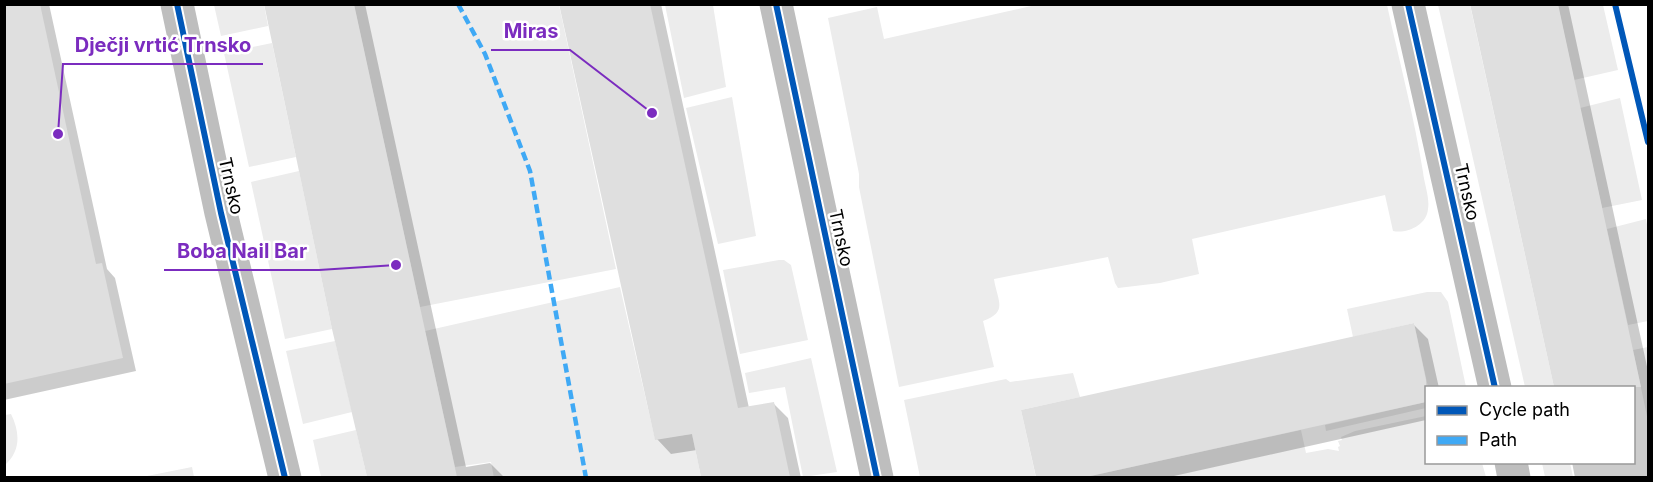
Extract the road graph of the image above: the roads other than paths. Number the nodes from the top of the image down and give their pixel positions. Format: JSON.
{"nodes":[{"id":1,"x":177,"y":4,"type":"edge"},
{"id":2,"x":776,"y":4,"type":"edge"},
{"id":3,"x":1408,"y":4,"type":"edge"},
{"id":4,"x":1495,"y":386,"type":"edge"},
{"id":5,"x":285,"y":477,"type":"edge"},
{"id":6,"x":877,"y":477,"type":"edge"}],
"edges":[{"from":1,"to":5,"type":"street","name":"Trnsko"},
{"from":2,"to":6,"type":"street","name":"Trnsko"},
{"from":3,"to":4,"type":"street","name":"Trnsko"}]}
